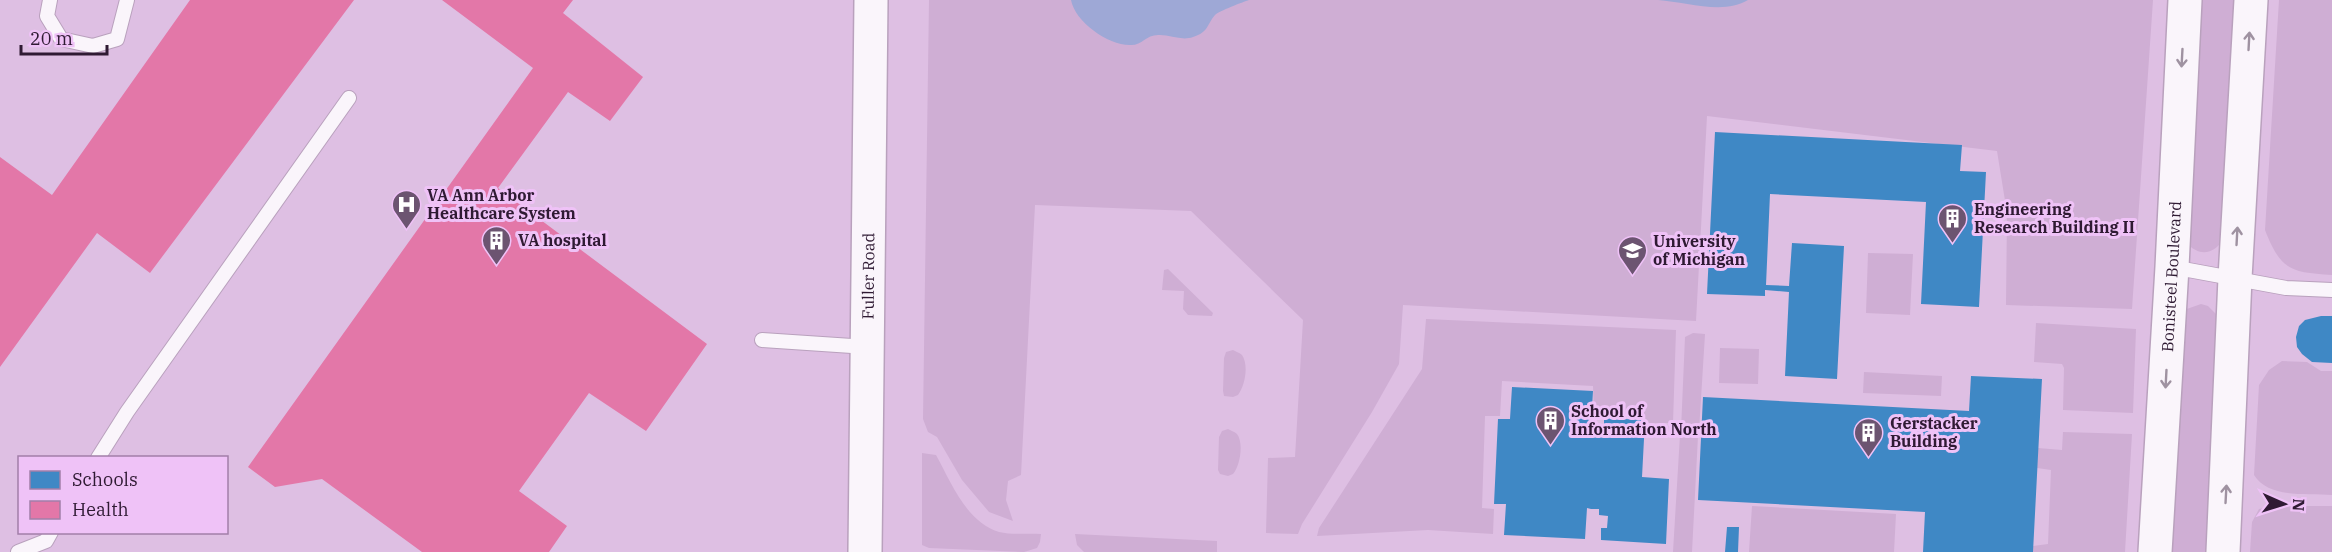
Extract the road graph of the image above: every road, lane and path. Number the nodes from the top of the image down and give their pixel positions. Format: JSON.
{"nodes":[{"id":1,"x":50,"y":0,"type":"edge"},
{"id":2,"x":127,"y":0,"type":"edge"},
{"id":3,"x":871,"y":0,"type":"edge"},
{"id":4,"x":2185,"y":0,"type":"edge"},
{"id":5,"x":2251,"y":0,"type":"edge"},
{"id":6,"x":349,"y":98,"type":"dead end"},
{"id":7,"x":2172,"y":267,"type":"junction"},
{"id":8,"x":2235,"y":278,"type":"junction"},
{"id":9,"x":2332,"y":290,"type":"edge"},
{"id":10,"x":762,"y":340,"type":"dead end"},
{"id":11,"x":867,"y":347,"type":"junction"},
{"id":12,"x":99,"y":456,"type":"edge"},
{"id":13,"x":50,"y":534,"type":"edge"},
{"id":14,"x":18,"y":552,"type":"edge"},
{"id":15,"x":865,"y":552,"type":"edge"},
{"id":16,"x":2155,"y":552,"type":"edge"},
{"id":17,"x":2223,"y":552,"type":"edge"}],
"edges":[{"from":1,"to":2,"type":"lane"},
{"from":3,"to":11,"type":"street","name":"Fuller Road"},
{"from":4,"to":7,"type":"street","name":"Bonisteel Boulevard","one_way":true},
{"from":8,"to":5,"type":"street","one_way":true},
{"from":6,"to":12,"type":"lane"},
{"from":7,"to":8,"type":"lane"},
{"from":7,"to":16,"type":"street","name":"Bonisteel Boulevard","one_way":true},
{"from":8,"to":9,"type":"lane"},
{"from":17,"to":8,"type":"street","one_way":true},
{"from":10,"to":11,"type":"lane"},
{"from":11,"to":15,"type":"street","name":"Fuller Road"},
{"from":13,"to":14,"type":"lane"}]}
